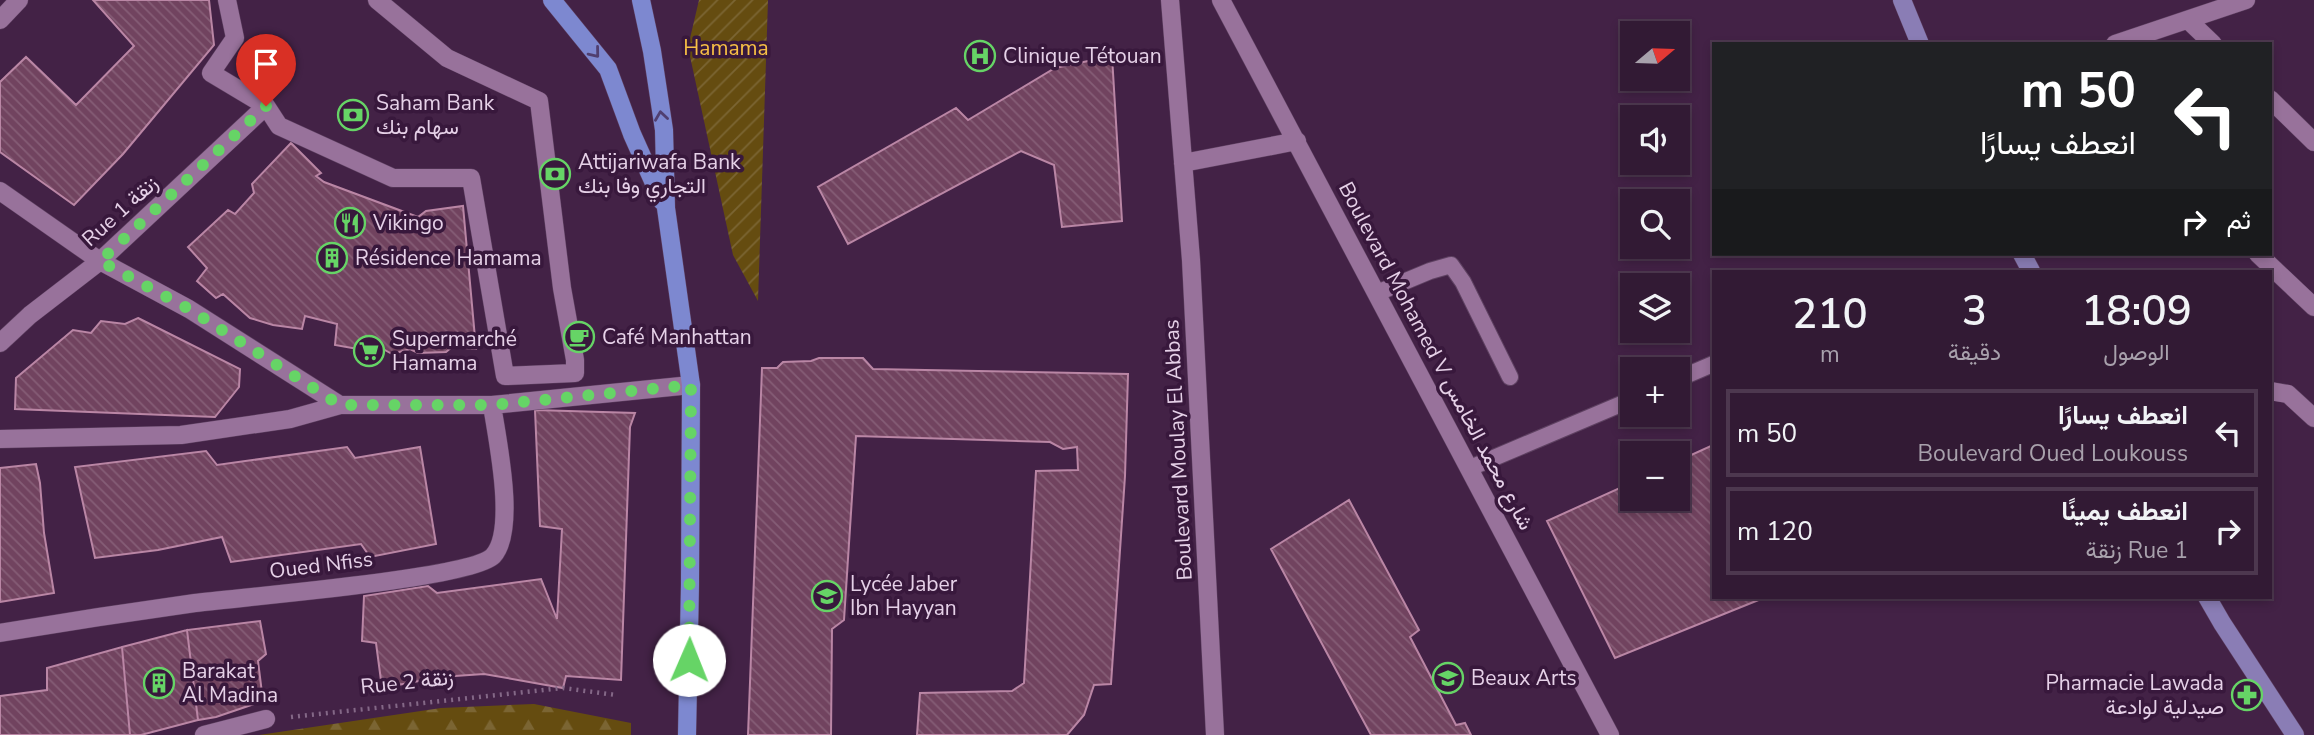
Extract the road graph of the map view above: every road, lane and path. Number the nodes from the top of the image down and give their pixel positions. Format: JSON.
{"nodes":[{"id":1,"x":19,"y":0,"type":"edge"},
{"id":2,"x":227,"y":0,"type":"edge"},
{"id":3,"x":377,"y":0,"type":"edge"},
{"id":4,"x":552,"y":0,"type":"edge"},
{"id":5,"x":641,"y":0,"type":"edge"},
{"id":6,"x":1170,"y":0,"type":"edge"},
{"id":7,"x":1221,"y":0,"type":"edge"},
{"id":8,"x":1902,"y":0,"type":"edge"},
{"id":9,"x":2246,"y":0,"type":"edge"},
{"id":10,"x":0,"y":20,"type":"edge"},
{"id":11,"x":2188,"y":20,"type":"junction"},
{"id":12,"x":1919,"y":42,"type":"edge"},
{"id":13,"x":2121,"y":42,"type":"edge"},
{"id":14,"x":2211,"y":42,"type":"edge"},
{"id":15,"x":2272,"y":101,"type":"edge"},
{"id":16,"x":266,"y":106,"type":"junction"},
{"id":17,"x":1297,"y":141,"type":"junction"},
{"id":18,"x":2314,"y":142,"type":"edge"},
{"id":19,"x":1183,"y":163,"type":"junction"},
{"id":20,"x":0,"y":191,"type":"edge"},
{"id":21,"x":666,"y":208,"type":"junction"},
{"id":22,"x":2260,"y":256,"type":"edge"},
{"id":23,"x":100,"y":261,"type":"junction"},
{"id":24,"x":1377,"y":293,"type":"junction"},
{"id":25,"x":2314,"y":307,"type":"edge"},
{"id":26,"x":0,"y":343,"type":"edge"},
{"id":27,"x":1712,"y":364,"type":"edge"},
{"id":28,"x":1690,"y":374,"type":"edge"},
{"id":29,"x":1510,"y":377,"type":"dead end"},
{"id":30,"x":691,"y":385,"type":"junction"},
{"id":31,"x":2272,"y":391,"type":"edge"},
{"id":32,"x":340,"y":405,"type":"junction"},
{"id":33,"x":492,"y":405,"type":"junction"},
{"id":34,"x":1620,"y":405,"type":"edge"},
{"id":35,"x":2314,"y":418,"type":"edge"},
{"id":36,"x":0,"y":439,"type":"edge"},
{"id":37,"x":1470,"y":468,"type":"junction"},
{"id":38,"x":2208,"y":599,"type":"edge"},
{"id":39,"x":0,"y":632,"type":"edge"},
{"id":40,"x":616,"y":695,"type":"dead end"},
{"id":41,"x":266,"y":719,"type":"joint"},
{"id":42,"x":204,"y":735,"type":"edge"},
{"id":43,"x":687,"y":735,"type":"edge"},
{"id":44,"x":1214,"y":735,"type":"edge"},
{"id":45,"x":1610,"y":735,"type":"edge"},
{"id":46,"x":2295,"y":735,"type":"edge"}],
"edges":[{"from":1,"to":10,"type":"street"},
{"from":2,"to":16,"type":"street"},
{"from":3,"to":16,"type":"street"},
{"from":4,"to":21,"type":"main road","one_way":true},
{"from":21,"to":5,"type":"main road","one_way":true},
{"from":6,"to":19,"type":"street","name":"Boulevard Moulay El Abbas"},
{"from":7,"to":17,"type":"street","name":"Boulevard Mohamed V شارع محمد الخامس"},
{"from":8,"to":12,"type":"main road"},
{"from":9,"to":11,"type":"street"},
{"from":11,"to":13,"type":"street"},
{"from":11,"to":14,"type":"street"},
{"from":15,"to":18,"type":"street"},
{"from":16,"to":23,"type":"street","name":"Rue 1 زنقة"},
{"from":17,"to":19,"type":"street"},
{"from":17,"to":24,"type":"street","name":"Boulevard Mohamed V شارع محمد الخامس"},
{"from":19,"to":44,"type":"street","name":"Boulevard Moulay El Abbas"},
{"from":20,"to":23,"type":"street"},
{"from":21,"to":30,"type":"main road"},
{"from":22,"to":25,"type":"street"},
{"from":23,"to":26,"type":"street","name":"Rue 1 زنقة"},
{"from":23,"to":32,"type":"street"},
{"from":24,"to":29,"type":"lane"},
{"from":24,"to":37,"type":"street","name":"Boulevard Mohamed V شارع محمد الخامس"},
{"from":27,"to":28,"type":"lane"},
{"from":30,"to":33,"type":"street"},
{"from":30,"to":43,"type":"main road"},
{"from":31,"to":35,"type":"street"},
{"from":32,"to":33,"type":"street"},
{"from":32,"to":36,"type":"street"},
{"from":33,"to":39,"type":"street","name":"Oued Nfiss"},
{"from":34,"to":37,"type":"lane"},
{"from":37,"to":45,"type":"street","name":"Boulevard Mohamed V شارع محمد الخامس"},
{"from":38,"to":46,"type":"main road"},
{"from":40,"to":41,"type":"path","name":"Rue 2 زنقة"},
{"from":41,"to":42,"type":"street"}]}
